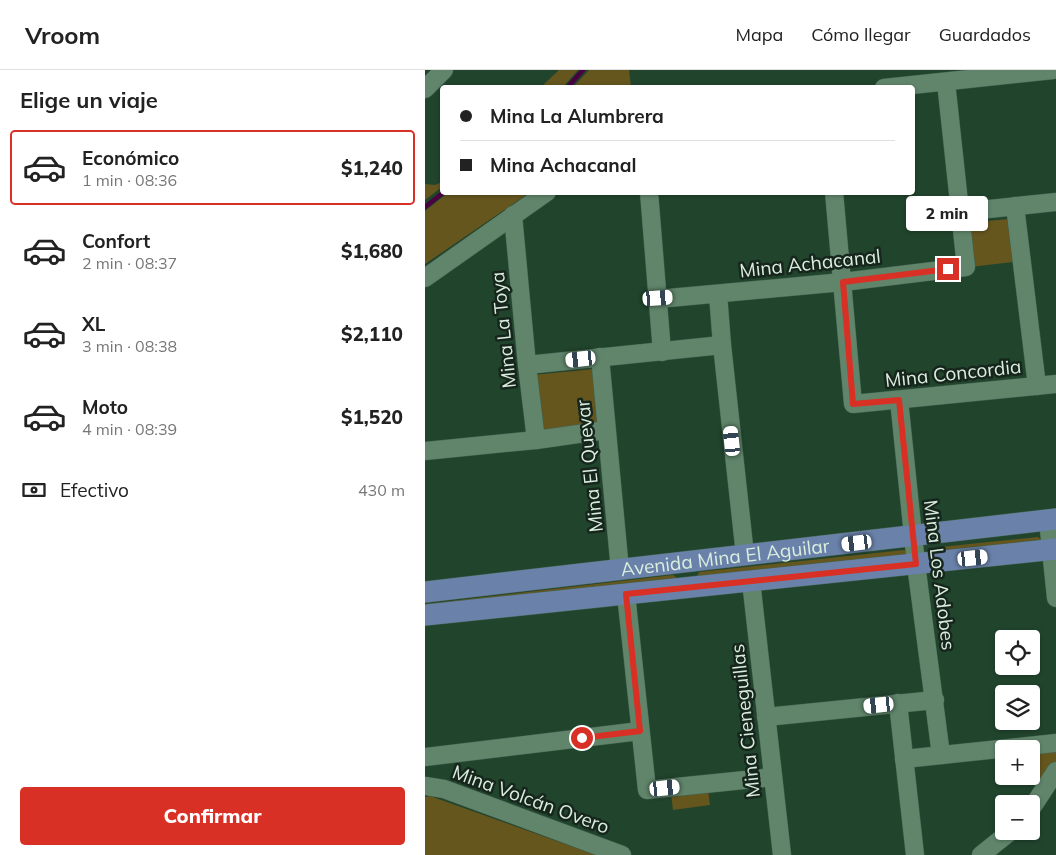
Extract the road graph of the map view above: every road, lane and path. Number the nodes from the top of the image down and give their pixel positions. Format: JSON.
{"nodes":[{"id":1,"x":444,"y":70,"type":"edge"},
{"id":2,"x":1053,"y":70,"type":"edge"},
{"id":3,"x":921,"y":77,"type":"edge"},
{"id":4,"x":946,"y":82,"type":"junction"},
{"id":5,"x":893,"y":85,"type":"edge"},
{"id":6,"x":425,"y":89,"type":"edge"},
{"id":7,"x":543,"y":195,"type":"edge"},
{"id":8,"x":649,"y":195,"type":"edge"},
{"id":9,"x":834,"y":195,"type":"edge"},
{"id":10,"x":1056,"y":202,"type":"edge"},
{"id":11,"x":1015,"y":206,"type":"junction"},
{"id":12,"x":960,"y":212,"type":"junction"},
{"id":13,"x":513,"y":215,"type":"junction"},
{"id":14,"x":425,"y":278,"type":"edge"},
{"id":15,"x":843,"y":282,"type":"junction"},
{"id":16,"x":718,"y":294,"type":"junction"},
{"id":17,"x":658,"y":298,"type":"junction"},
{"id":18,"x":722,"y":345,"type":"junction"},
{"id":19,"x":662,"y":352,"type":"junction"},
{"id":20,"x":600,"y":357,"type":"junction"},
{"id":21,"x":527,"y":365,"type":"junction"},
{"id":22,"x":1056,"y":384,"type":"edge"},
{"id":23,"x":1037,"y":386,"type":"junction"},
{"id":24,"x":899,"y":400,"type":"junction"},
{"id":25,"x":606,"y":430,"type":"junction"},
{"id":26,"x":536,"y":440,"type":"junction"},
{"id":27,"x":425,"y":451,"type":"edge"},
{"id":28,"x":1052,"y":519,"type":"edge"},
{"id":29,"x":913,"y":536,"type":"junction"},
{"id":30,"x":1053,"y":549,"type":"edge"},
{"id":31,"x":745,"y":555,"type":"junction"},
{"id":32,"x":685,"y":562,"type":"junction"},
{"id":33,"x":916,"y":564,"type":"junction"},
{"id":34,"x":621,"y":570,"type":"junction"},
{"id":35,"x":751,"y":581,"type":"junction"},
{"id":36,"x":687,"y":588,"type":"junction"},
{"id":37,"x":425,"y":592,"type":"edge"},
{"id":38,"x":626,"y":594,"type":"junction"},
{"id":39,"x":1056,"y":598,"type":"edge"},
{"id":40,"x":425,"y":615,"type":"edge"},
{"id":41,"x":935,"y":700,"type":"junction"},
{"id":42,"x":898,"y":703,"type":"junction"},
{"id":43,"x":766,"y":717,"type":"junction"},
{"id":44,"x":640,"y":731,"type":"junction"},
{"id":45,"x":1056,"y":743,"type":"edge"},
{"id":46,"x":941,"y":755,"type":"junction"},
{"id":47,"x":425,"y":757,"type":"edge"},
{"id":48,"x":904,"y":759,"type":"junction"},
{"id":49,"x":1056,"y":771,"type":"edge"},
{"id":50,"x":773,"y":778,"type":"junction"},
{"id":51,"x":425,"y":786,"type":"edge"},
{"id":52,"x":1040,"y":795,"type":"edge"},
{"id":53,"x":1000,"y":840,"type":"edge"},
{"id":54,"x":621,"y":855,"type":"edge"},
{"id":55,"x":782,"y":855,"type":"edge"},
{"id":56,"x":915,"y":855,"type":"edge"},
{"id":57,"x":981,"y":855,"type":"edge"}],
"edges":[{"from":1,"to":6,"type":"street"},
{"from":2,"to":4,"type":"street"},
{"from":3,"to":4,"type":"street"},
{"from":3,"to":5,"type":"street"},
{"from":4,"to":12,"type":"street"},
{"from":7,"to":13,"type":"street"},
{"from":8,"to":17,"type":"street"},
{"from":9,"to":15,"type":"street"},
{"from":10,"to":11,"type":"street"},
{"from":11,"to":12,"type":"street"},
{"from":11,"to":23,"type":"street"},
{"from":12,"to":15,"type":"street","name":"Mina Achacanal"},
{"from":13,"to":14,"type":"street"},
{"from":13,"to":21,"type":"street","name":"Mina La Toya"},
{"from":15,"to":16,"type":"street","name":"Mina Achacanal"},
{"from":15,"to":24,"type":"street","name":"Mina Concordia"},
{"from":16,"to":17,"type":"street","name":"Mina Achacanal"},
{"from":16,"to":18,"type":"street"},
{"from":17,"to":19,"type":"street"},
{"from":18,"to":19,"type":"street"},
{"from":18,"to":31,"type":"street"},
{"from":19,"to":20,"type":"street"},
{"from":20,"to":21,"type":"street"},
{"from":20,"to":25,"type":"street","name":"Mina El Quevar"},
{"from":21,"to":26,"type":"street","name":"Mina La Toya"},
{"from":22,"to":23,"type":"street","name":"Mina Concordia"},
{"from":23,"to":24,"type":"street","name":"Mina Concordia"},
{"from":24,"to":29,"type":"street","name":"Mina Los Adobes"},
{"from":25,"to":26,"type":"street"},
{"from":25,"to":34,"type":"street","name":"Mina El Quevar"},
{"from":26,"to":27,"type":"street"},
{"from":28,"to":29,"type":"main road","name":"Avenida Mina El Aguilar"},
{"from":28,"to":30,"type":"street"},
{"from":29,"to":31,"type":"main road","name":"Avenida Mina El Aguilar"},
{"from":29,"to":33,"type":"street","name":"Mina Los Adobes"},
{"from":30,"to":33,"type":"main road","name":"Avenida Mina El Aguilar"},
{"from":30,"to":39,"type":"street"},
{"from":31,"to":32,"type":"main road","name":"Avenida Mina El Aguilar"},
{"from":32,"to":34,"type":"main road","name":"Avenida Mina El Aguilar"},
{"from":32,"to":36,"type":"main road"},
{"from":33,"to":35,"type":"main road","name":"Avenida Mina El Aguilar"},
{"from":33,"to":41,"type":"street","name":"Mina Los Adobes"},
{"from":34,"to":37,"type":"main road","name":"Avenida Mina El Aguilar"},
{"from":35,"to":36,"type":"main road","name":"Avenida Mina El Aguilar"},
{"from":35,"to":43,"type":"street","name":"Mina Cieneguillas"},
{"from":36,"to":38,"type":"main road","name":"Avenida Mina El Aguilar"},
{"from":38,"to":40,"type":"main road","name":"Avenida Mina El Aguilar"},
{"from":38,"to":44,"type":"street"},
{"from":41,"to":42,"type":"street"},
{"from":41,"to":46,"type":"street","name":"Mina Los Adobes"},
{"from":42,"to":43,"type":"street"},
{"from":42,"to":48,"type":"street"},
{"from":43,"to":50,"type":"street","name":"Mina Cieneguillas"},
{"from":44,"to":47,"type":"street"},
{"from":44,"to":50,"type":"street"},
{"from":45,"to":46,"type":"street"},
{"from":46,"to":48,"type":"street"},
{"from":48,"to":56,"type":"street"},
{"from":49,"to":52,"type":"street"},
{"from":50,"to":55,"type":"street","name":"Mina Cieneguillas"},
{"from":51,"to":54,"type":"street","name":"Mina Volcán Overo"},
{"from":53,"to":57,"type":"street"}]}
